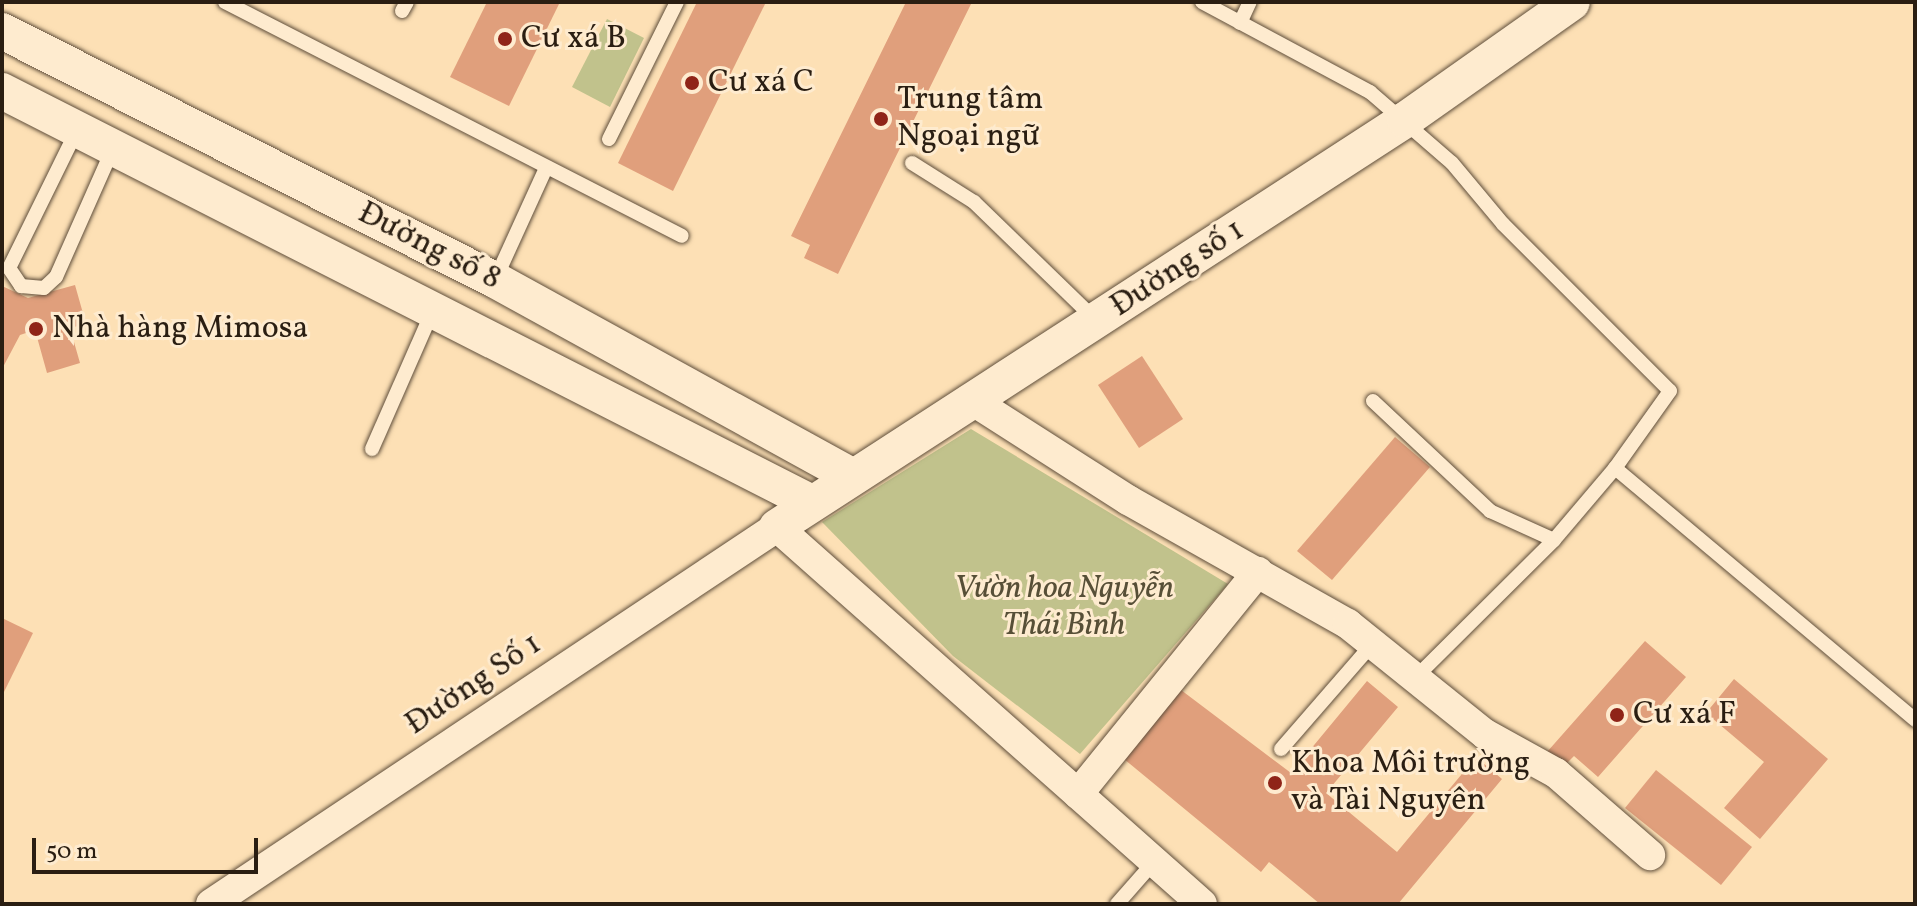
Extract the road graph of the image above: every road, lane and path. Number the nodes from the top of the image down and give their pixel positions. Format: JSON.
{"nodes":[{"id":1,"x":225,"y":2,"type":"edge"},
{"id":2,"x":677,"y":2,"type":"edge"},
{"id":3,"x":1202,"y":2,"type":"edge"},
{"id":4,"x":1250,"y":2,"type":"edge"},
{"id":5,"x":1566,"y":4,"type":"edge"},
{"id":6,"x":1240,"y":23,"type":"junction"},
{"id":7,"x":2,"y":31,"type":"edge"},
{"id":8,"x":2,"y":91,"type":"edge"},
{"id":9,"x":140,"y":99,"type":"junction"},
{"id":10,"x":1405,"y":120,"type":"junction"},
{"id":11,"x":78,"y":127,"type":"junction"},
{"id":12,"x":609,"y":139,"type":"dead end"},
{"id":13,"x":117,"y":146,"type":"junction"},
{"id":14,"x":912,"y":163,"type":"dead end"},
{"id":15,"x":546,"y":168,"type":"junction"},
{"id":16,"x":682,"y":236,"type":"dead end"},
{"id":17,"x":495,"y":280,"type":"junction"},
{"id":18,"x":435,"y":306,"type":"junction"},
{"id":19,"x":1098,"y":321,"type":"junction"},
{"id":20,"x":476,"y":326,"type":"junction"},
{"id":21,"x":970,"y":399,"type":"junction"},
{"id":22,"x":1373,"y":401,"type":"dead end"},
{"id":23,"x":372,"y":449,"type":"dead end"},
{"id":24,"x":1615,"y":468,"type":"junction"},
{"id":25,"x":850,"y":475,"type":"junction"},
{"id":26,"x":810,"y":502,"type":"junction"},
{"id":27,"x":777,"y":527,"type":"junction"},
{"id":28,"x":1554,"y":540,"type":"junction"},
{"id":29,"x":1258,"y":572,"type":"junction"},
{"id":30,"x":1373,"y":642,"type":"junction"},
{"id":31,"x":1415,"y":678,"type":"junction"},
{"id":32,"x":1915,"y":720,"type":"edge"},
{"id":33,"x":1281,"y":749,"type":"dead end"},
{"id":34,"x":1078,"y":794,"type":"junction"},
{"id":35,"x":1650,"y":855,"type":"dead end"},
{"id":36,"x":1154,"y":862,"type":"junction"},
{"id":37,"x":211,"y":904,"type":"edge"},
{"id":38,"x":1117,"y":904,"type":"edge"},
{"id":39,"x":1202,"y":904,"type":"edge"}],
"edges":[{"from":1,"to":15,"type":"lane"},
{"from":2,"to":12,"type":"lane"},
{"from":3,"to":6,"type":"lane"},
{"from":4,"to":6,"type":"lane"},
{"from":5,"to":10,"type":"street","name":"Đường số 1"},
{"from":6,"to":10,"type":"lane"},
{"from":7,"to":9,"type":"street","name":"Đường số 8"},
{"from":8,"to":11,"type":"street","name":"Đường số 8"},
{"from":9,"to":13,"type":"street"},
{"from":9,"to":17,"type":"street","name":"Đường số 8"},
{"from":10,"to":19,"type":"street","name":"Đường số 1"},
{"from":10,"to":24,"type":"lane"},
{"from":11,"to":13,"type":"street","name":"Đường số 8"},
{"from":11,"to":13,"type":"lane"},
{"from":13,"to":18,"type":"street","name":"Đường số 8"},
{"from":14,"to":19,"type":"lane"},
{"from":15,"to":16,"type":"lane"},
{"from":15,"to":17,"type":"lane"},
{"from":17,"to":20,"type":"street"},
{"from":17,"to":25,"type":"street","name":"Đường số 8"},
{"from":18,"to":20,"type":"street","name":"Đường số 8"},
{"from":18,"to":23,"type":"lane"},
{"from":19,"to":21,"type":"street","name":"Đường số 1"},
{"from":20,"to":26,"type":"street","name":"Đường số 8"},
{"from":21,"to":25,"type":"street","name":"Đường số 1"},
{"from":21,"to":29,"type":"street"},
{"from":22,"to":28,"type":"lane"},
{"from":24,"to":28,"type":"lane"},
{"from":24,"to":32,"type":"lane"},
{"from":25,"to":26,"type":"street","name":"Đường số 1"},
{"from":26,"to":27,"type":"street","name":"Đường số 1"},
{"from":27,"to":34,"type":"street"},
{"from":27,"to":37,"type":"street","name":"Đường Số 1"},
{"from":28,"to":31,"type":"lane"},
{"from":29,"to":30,"type":"street"},
{"from":29,"to":34,"type":"street"},
{"from":30,"to":31,"type":"street"},
{"from":30,"to":33,"type":"lane"},
{"from":31,"to":35,"type":"street"},
{"from":34,"to":36,"type":"street"},
{"from":36,"to":38,"type":"lane"},
{"from":36,"to":39,"type":"street"}]}
